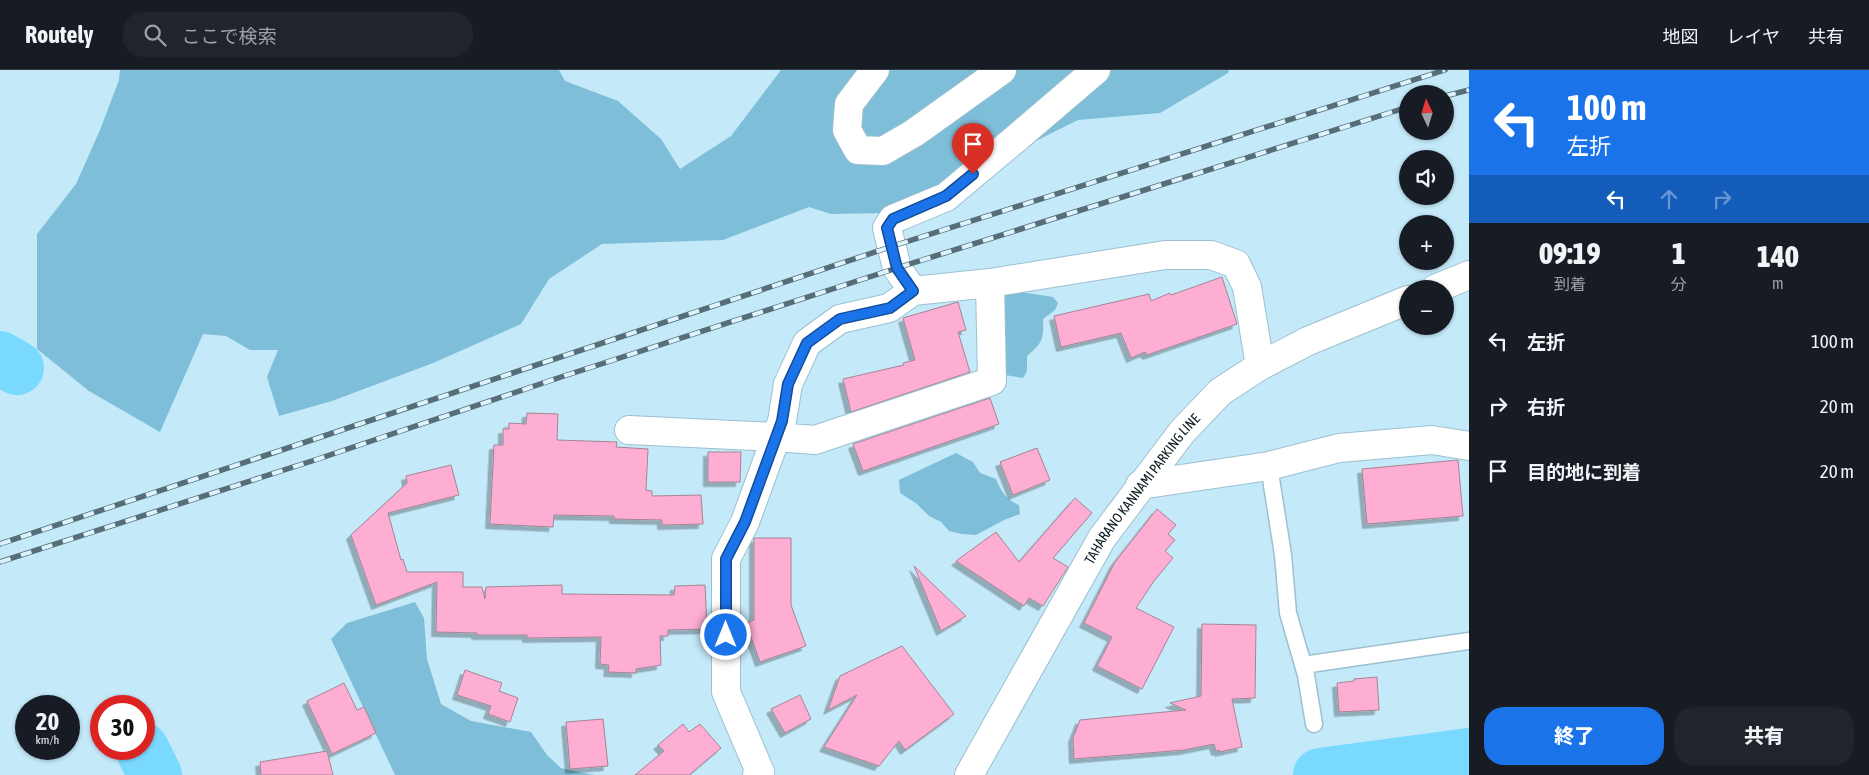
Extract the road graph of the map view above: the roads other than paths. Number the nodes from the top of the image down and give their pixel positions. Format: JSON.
{"nodes":[{"id":1,"x":876,"y":70,"type":"edge"},
{"id":2,"x":1002,"y":70,"type":"edge"},
{"id":3,"x":1096,"y":70,"type":"edge"},
{"id":4,"x":1469,"y":275,"type":"edge"},
{"id":5,"x":1454,"y":281,"type":"edge"},
{"id":6,"x":990,"y":283,"type":"junction"},
{"id":7,"x":913,"y":291,"type":"junction"},
{"id":8,"x":1399,"y":304,"type":"edge"},
{"id":9,"x":1260,"y":366,"type":"junction"},
{"id":10,"x":629,"y":430,"type":"dead end"},
{"id":11,"x":776,"y":437,"type":"junction"},
{"id":12,"x":1469,"y":446,"type":"edge"},
{"id":13,"x":1269,"y":466,"type":"junction"},
{"id":14,"x":1140,"y":485,"type":"junction"},
{"id":15,"x":1469,"y":641,"type":"edge"},
{"id":16,"x":1303,"y":665,"type":"junction"},
{"id":17,"x":1314,"y":724,"type":"dead end"},
{"id":18,"x":757,"y":775,"type":"edge"},
{"id":19,"x":970,"y":775,"type":"edge"}],
"edges":[{"from":1,"to":2,"type":"street"},
{"from":3,"to":7,"type":"street"},
{"from":4,"to":5,"type":"street"},
{"from":6,"to":7,"type":"street"},
{"from":6,"to":9,"type":"street"},
{"from":6,"to":11,"type":"street"},
{"from":7,"to":11,"type":"street"},
{"from":8,"to":9,"type":"street","name":"TAHARANO KANNAMI PARKING LINE"},
{"from":9,"to":14,"type":"street","name":"TAHARANO KANNAMI PARKING LINE"},
{"from":10,"to":11,"type":"street"},
{"from":11,"to":18,"type":"street"},
{"from":12,"to":13,"type":"street"},
{"from":13,"to":14,"type":"street"},
{"from":13,"to":16,"type":"lane"},
{"from":14,"to":19,"type":"street","name":"TAHARANO KANNAMI PARKING LINE"},
{"from":15,"to":16,"type":"lane"},
{"from":16,"to":17,"type":"lane"}]}
